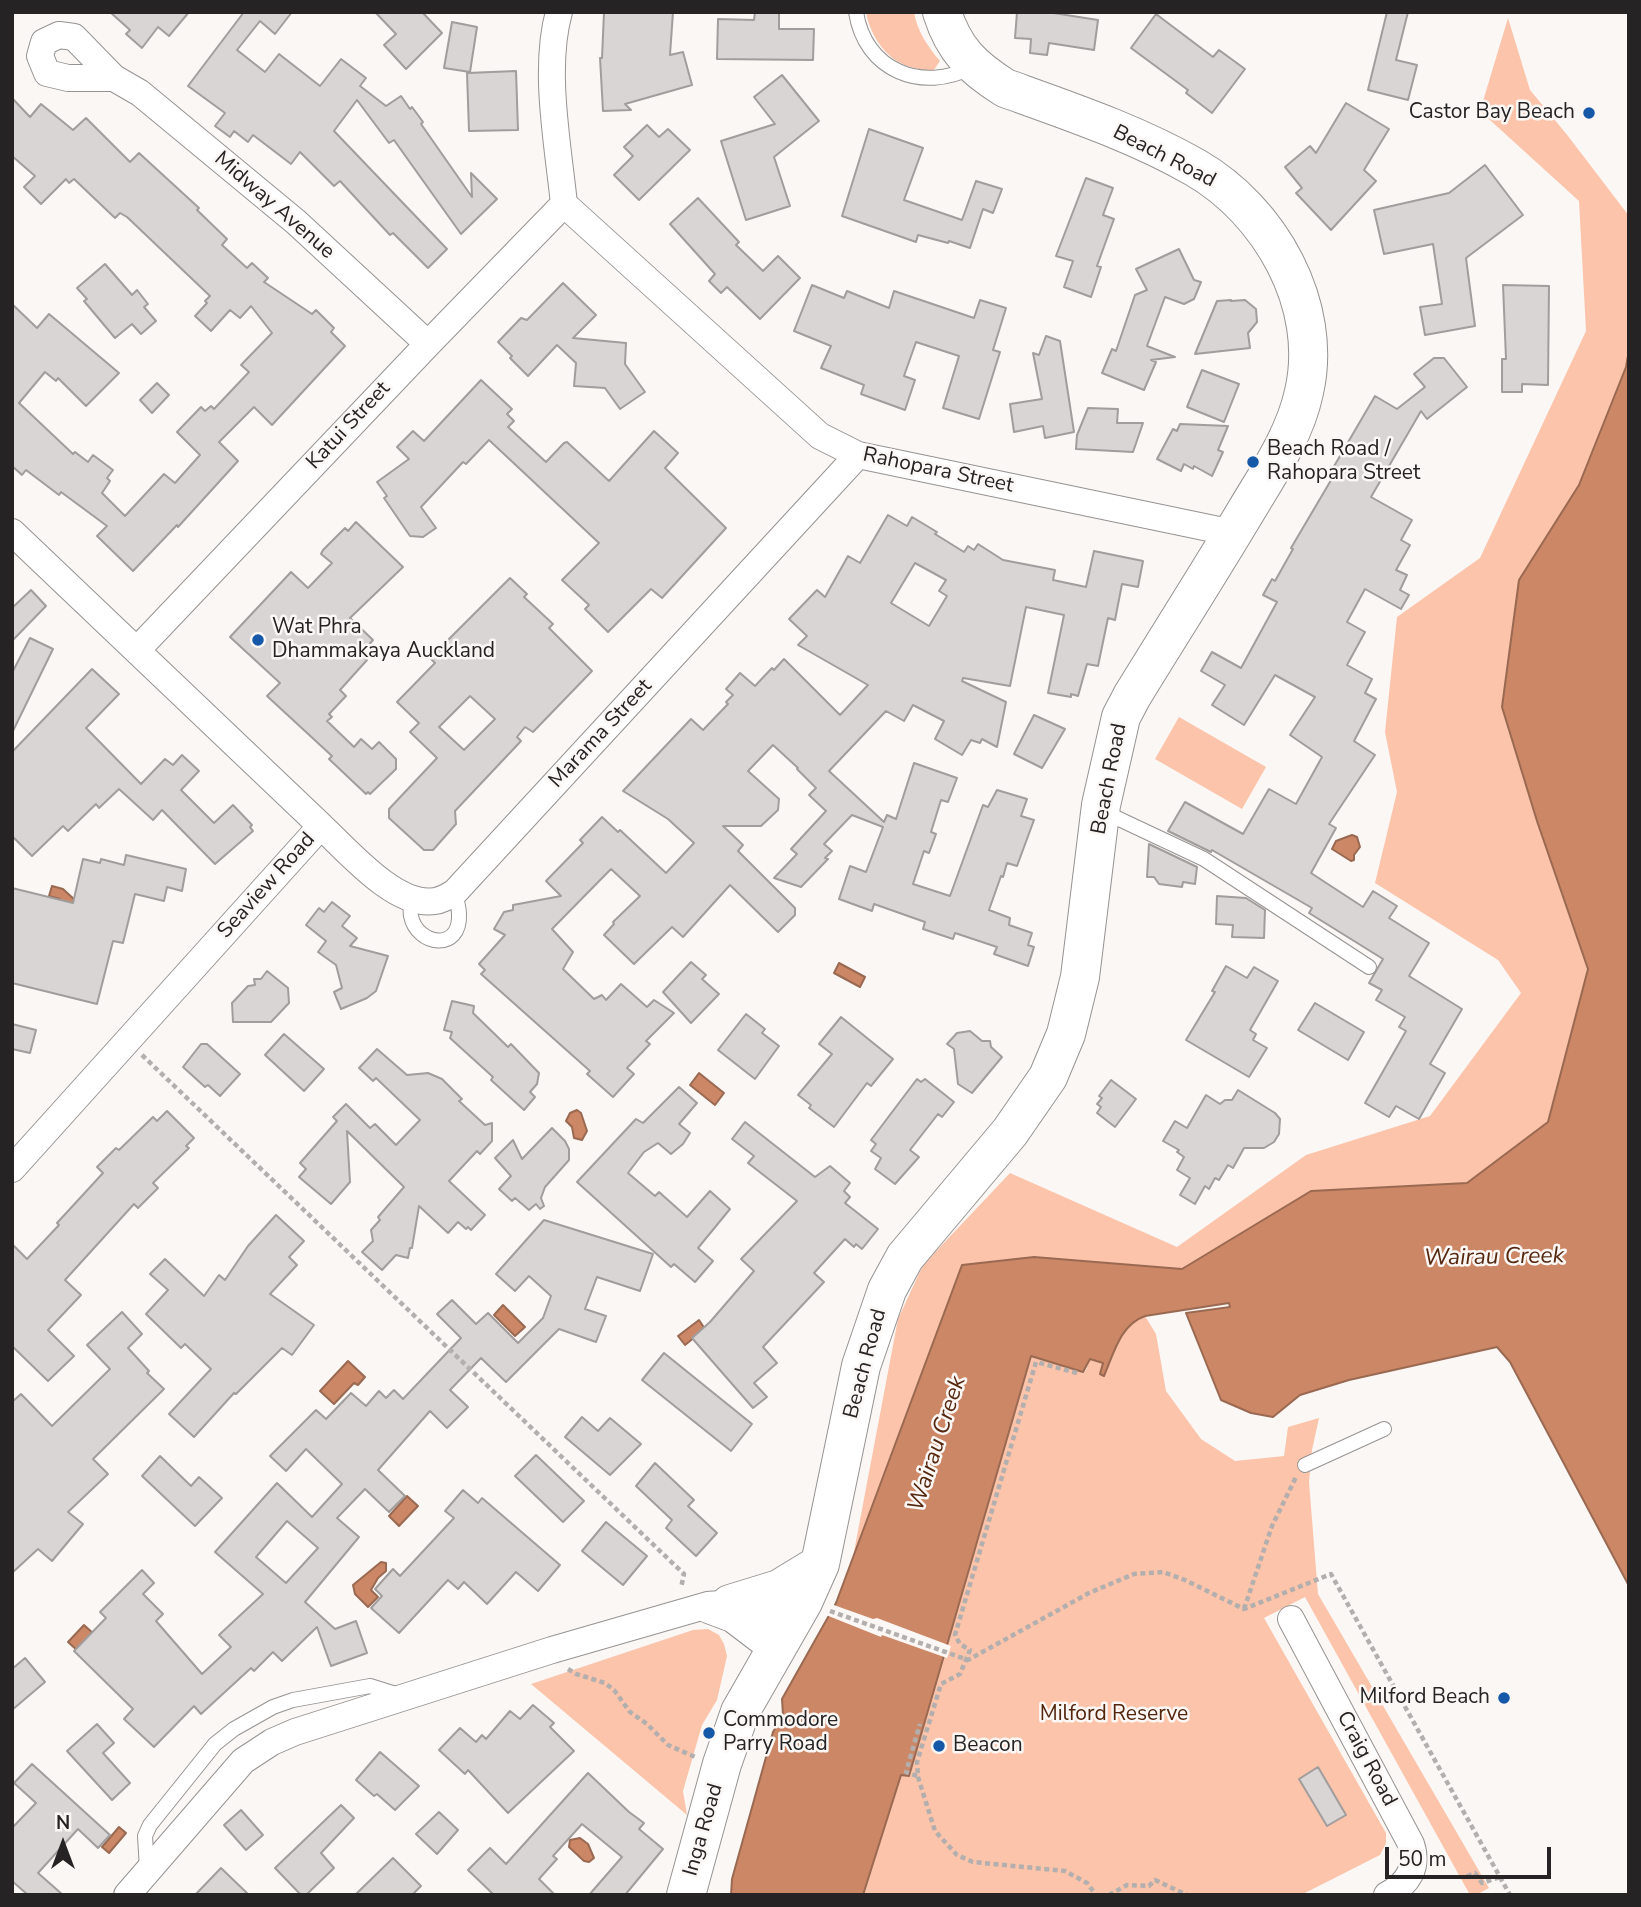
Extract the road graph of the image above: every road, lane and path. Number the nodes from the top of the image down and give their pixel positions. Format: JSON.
{"nodes":[{"id":1,"x":559,"y":12,"type":"edge"},
{"id":2,"x":856,"y":12,"type":"edge"},
{"id":3,"x":942,"y":12,"type":"edge"},
{"id":4,"x":974,"y":66,"type":"junction"},
{"id":5,"x":114,"y":78,"type":"dead end"},
{"id":6,"x":564,"y":204,"type":"junction"},
{"id":7,"x":428,"y":344,"type":"junction"},
{"id":8,"x":858,"y":455,"type":"junction"},
{"id":9,"x":12,"y":532,"type":"edge"},
{"id":10,"x":1233,"y":533,"type":"junction"},
{"id":11,"x":137,"y":650,"type":"junction"},
{"id":12,"x":1101,"y":810,"type":"junction"},
{"id":13,"x":320,"y":826,"type":"junction"},
{"id":14,"x":455,"y":892,"type":"junction"},
{"id":15,"x":411,"y":900,"type":"junction"},
{"id":16,"x":1369,"y":967,"type":"dead end"},
{"id":17,"x":127,"y":1041,"type":"junction"},
{"id":18,"x":12,"y":1169,"type":"edge"},
{"id":19,"x":1077,"y":1373,"type":"dead end"},
{"id":20,"x":1384,"y":1429,"type":"dead end"},
{"id":21,"x":1305,"y":1465,"type":"joint"},
{"id":22,"x":820,"y":1564,"type":"junction"},
{"id":23,"x":730,"y":1604,"type":"junction"},
{"id":24,"x":1244,"y":1609,"type":"junction"},
{"id":25,"x":828,"y":1610,"type":"dead end"},
{"id":26,"x":683,"y":1612,"type":"junction"},
{"id":27,"x":1291,"y":1619,"type":"dead end"},
{"id":28,"x":781,"y":1639,"type":"junction"},
{"id":29,"x":552,"y":1650,"type":"junction"},
{"id":30,"x":968,"y":1660,"type":"junction"},
{"id":31,"x":920,"y":1724,"type":"dead end"},
{"id":32,"x":696,"y":1758,"type":"dead end"},
{"id":33,"x":918,"y":1777,"type":"junction"},
{"id":34,"x":1467,"y":1876,"type":"dead end"},
{"id":35,"x":1500,"y":1877,"type":"junction"},
{"id":36,"x":127,"y":1895,"type":"edge"},
{"id":37,"x":686,"y":1895,"type":"edge"},
{"id":38,"x":1096,"y":1895,"type":"edge"},
{"id":39,"x":1110,"y":1895,"type":"edge"},
{"id":40,"x":1187,"y":1895,"type":"edge"},
{"id":41,"x":1387,"y":1895,"type":"edge"},
{"id":42,"x":1510,"y":1895,"type":"edge"}],
"edges":[{"from":1,"to":6,"type":"street"},
{"from":2,"to":4,"type":"lane"},
{"from":3,"to":4,"type":"main road","name":"Beach Road"},
{"from":4,"to":10,"type":"main road","name":"Beach Road"},
{"from":5,"to":7,"type":"street","name":"Midway Avenue"},
{"from":6,"to":7,"type":"street","name":"Katui Street"},
{"from":6,"to":8,"type":"street","name":"Rahopara Street"},
{"from":7,"to":11,"type":"street","name":"Katui Street"},
{"from":8,"to":10,"type":"street","name":"Rahopara Street"},
{"from":8,"to":14,"type":"street","name":"Marama Street"},
{"from":9,"to":11,"type":"street","name":"Seaview Road"},
{"from":10,"to":12,"type":"main road","name":"Beach Road"},
{"from":11,"to":13,"type":"street","name":"Seaview Road"},
{"from":12,"to":16,"type":"lane"},
{"from":12,"to":22,"type":"main road","name":"Beach Road"},
{"from":13,"to":15,"type":"street"},
{"from":13,"to":17,"type":"street","name":"Seaview Road"},
{"from":14,"to":15,"type":"street"},
{"from":14,"to":15,"type":"lane"},
{"from":17,"to":18,"type":"street","name":"Seaview Road"},
{"from":17,"to":26,"type":"path"},
{"from":19,"to":30,"type":"path"},
{"from":20,"to":21,"type":"lane"},
{"from":21,"to":24,"type":"path"},
{"from":22,"to":23,"type":"main road"},
{"from":22,"to":28,"type":"main road","name":"Beach Road"},
{"from":23,"to":26,"type":"street"},
{"from":23,"to":28,"type":"street"},
{"from":24,"to":30,"type":"path"},
{"from":24,"to":35,"type":"path"},
{"from":25,"to":30,"type":"path"},
{"from":26,"to":28,"type":"street"},
{"from":26,"to":29,"type":"street"},
{"from":27,"to":41,"type":"street","name":"Craig Road"},
{"from":28,"to":37,"type":"main road","name":"Inga Road"},
{"from":29,"to":32,"type":"path"},
{"from":29,"to":36,"type":"street"},
{"from":30,"to":33,"type":"path"},
{"from":31,"to":33,"type":"path"},
{"from":33,"to":38,"type":"path"},
{"from":34,"to":35,"type":"path"},
{"from":35,"to":42,"type":"path"},
{"from":39,"to":40,"type":"path"}]}
